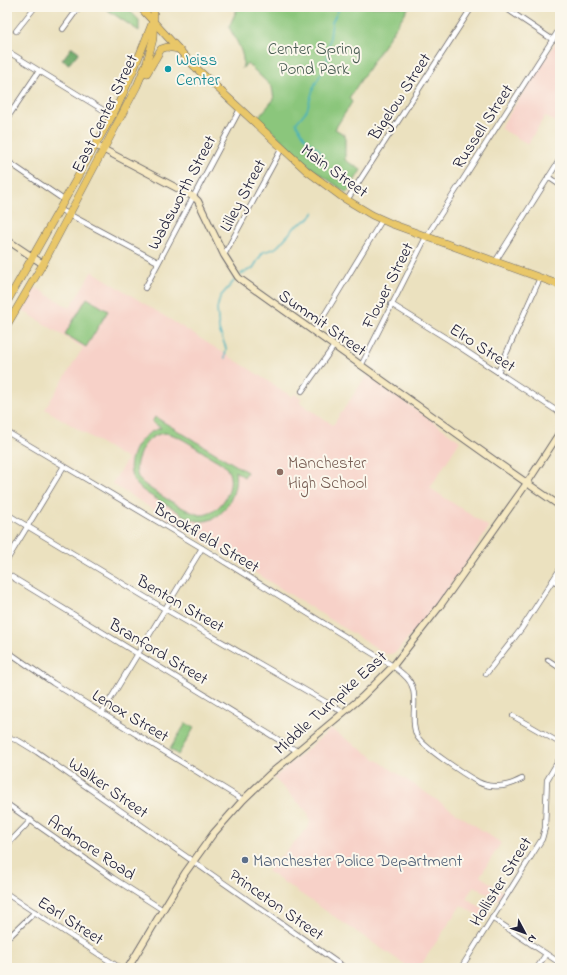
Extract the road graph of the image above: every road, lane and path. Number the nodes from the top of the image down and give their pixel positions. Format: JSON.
{"nodes":[{"id":1,"x":35,"y":7,"type":"edge"},
{"id":2,"x":79,"y":7,"type":"edge"},
{"id":3,"x":140,"y":7,"type":"edge"},
{"id":4,"x":154,"y":7,"type":"edge"},
{"id":5,"x":472,"y":7,"type":"edge"},
{"id":6,"x":504,"y":7,"type":"edge"},
{"id":7,"x":153,"y":21,"type":"junction"},
{"id":8,"x":560,"y":28,"type":"edge"},
{"id":9,"x":62,"y":29,"type":"dead end"},
{"id":10,"x":16,"y":31,"type":"dead end"},
{"id":11,"x":553,"y":40,"type":"junction"},
{"id":12,"x":178,"y":49,"type":"junction"},
{"id":13,"x":7,"y":52,"type":"edge"},
{"id":14,"x":39,"y":71,"type":"junction"},
{"id":15,"x":130,"y":78,"type":"junction"},
{"id":16,"x":139,"y":82,"type":"junction"},
{"id":17,"x":240,"y":109,"type":"junction"},
{"id":18,"x":112,"y":116,"type":"junction"},
{"id":19,"x":8,"y":117,"type":"dead end"},
{"id":20,"x":120,"y":120,"type":"junction"},
{"id":21,"x":95,"y":145,"type":"junction"},
{"id":22,"x":282,"y":148,"type":"junction"},
{"id":23,"x":104,"y":150,"type":"junction"},
{"id":24,"x":560,"y":159,"type":"edge"},
{"id":25,"x":7,"y":161,"type":"edge"},
{"id":26,"x":548,"y":177,"type":"junction"},
{"id":27,"x":560,"y":185,"type":"edge"},
{"id":28,"x":194,"y":197,"type":"junction"},
{"id":29,"x":64,"y":200,"type":"junction"},
{"id":30,"x":347,"y":200,"type":"junction"},
{"id":31,"x":59,"y":209,"type":"junction"},
{"id":32,"x":70,"y":215,"type":"junction"},
{"id":33,"x":382,"y":220,"type":"junction"},
{"id":34,"x":426,"y":237,"type":"junction"},
{"id":35,"x":7,"y":240,"type":"edge"},
{"id":36,"x":224,"y":255,"type":"junction"},
{"id":37,"x":32,"y":257,"type":"junction"},
{"id":38,"x":158,"y":262,"type":"junction"},
{"id":39,"x":495,"y":262,"type":"junction"},
{"id":40,"x":43,"y":264,"type":"junction"},
{"id":41,"x":540,"y":278,"type":"junction"},
{"id":42,"x":560,"y":285,"type":"edge"},
{"id":43,"x":145,"y":288,"type":"dead end"},
{"id":44,"x":7,"y":302,"type":"edge"},
{"id":45,"x":391,"y":304,"type":"junction"},
{"id":46,"x":8,"y":322,"type":"edge"},
{"id":47,"x":314,"y":332,"type":"junction"},
{"id":48,"x":334,"y":346,"type":"junction"},
{"id":49,"x":361,"y":366,"type":"junction"},
{"id":50,"x":498,"y":372,"type":"junction"},
{"id":51,"x":302,"y":391,"type":"dead end"},
{"id":52,"x":560,"y":413,"type":"edge"},
{"id":53,"x":7,"y":432,"type":"edge"},
{"id":54,"x":560,"y":432,"type":"edge"},
{"id":55,"x":64,"y":466,"type":"junction"},
{"id":56,"x":526,"y":483,"type":"junction"},
{"id":57,"x":560,"y":506,"type":"edge"},
{"id":58,"x":7,"y":514,"type":"edge"},
{"id":59,"x":26,"y":526,"type":"junction"},
{"id":60,"x":202,"y":548,"type":"junction"},
{"id":61,"x":7,"y":560,"type":"edge"},
{"id":62,"x":560,"y":569,"type":"edge"},
{"id":63,"x":7,"y":574,"type":"edge"},
{"id":64,"x":552,"y":580,"type":"junction"},
{"id":65,"x":560,"y":585,"type":"edge"},
{"id":66,"x":165,"y":609,"type":"junction"},
{"id":67,"x":7,"y":650,"type":"edge"},
{"id":68,"x":138,"y":653,"type":"junction"},
{"id":69,"x":548,"y":660,"type":"dead end"},
{"id":70,"x":393,"y":666,"type":"junction"},
{"id":71,"x":560,"y":668,"type":"edge"},
{"id":72,"x":486,"y":674,"type":"dead end"},
{"id":73,"x":343,"y":712,"type":"junction"},
{"id":74,"x":102,"y":713,"type":"junction"},
{"id":75,"x":513,"y":716,"type":"dead end"},
{"id":76,"x":7,"y":737,"type":"edge"},
{"id":77,"x":560,"y":743,"type":"edge"},
{"id":78,"x":297,"y":750,"type":"junction"},
{"id":79,"x":560,"y":758,"type":"edge"},
{"id":80,"x":522,"y":779,"type":"dead end"},
{"id":81,"x":243,"y":800,"type":"junction"},
{"id":82,"x":7,"y":804,"type":"edge"},
{"id":83,"x":31,"y":820,"type":"junction"},
{"id":84,"x":7,"y":845,"type":"edge"},
{"id":85,"x":193,"y":862,"type":"junction"},
{"id":86,"x":7,"y":894,"type":"edge"},
{"id":87,"x":163,"y":910,"type":"junction"},
{"id":88,"x":35,"y":912,"type":"junction"},
{"id":89,"x":492,"y":918,"type":"junction"},
{"id":90,"x":7,"y":939,"type":"edge"},
{"id":91,"x":546,"y":954,"type":"junction"},
{"id":92,"x":560,"y":963,"type":"edge"},
{"id":93,"x":120,"y":968,"type":"edge"},
{"id":94,"x":128,"y":968,"type":"edge"},
{"id":95,"x":345,"y":968,"type":"edge"},
{"id":96,"x":461,"y":968,"type":"edge"},
{"id":97,"x":537,"y":968,"type":"edge"}],
"edges":[{"from":1,"to":10,"type":"street"},
{"from":2,"to":9,"type":"street"},
{"from":3,"to":7,"type":"main road","name":"Main Street"},
{"from":4,"to":7,"type":"main road"},
{"from":5,"to":30,"type":"street","name":"Bigelow Street"},
{"from":6,"to":11,"type":"street"},
{"from":7,"to":12,"type":"main road","name":"Main Street"},
{"from":7,"to":15,"type":"main road","name":"East Center Street"},
{"from":7,"to":16,"type":"main road","name":"East Center Street"},
{"from":8,"to":11,"type":"street","name":"Russell Street"},
{"from":11,"to":34,"type":"street","name":"Russell Street"},
{"from":12,"to":16,"type":"main road"},
{"from":12,"to":17,"type":"main road","name":"Main Street"},
{"from":13,"to":14,"type":"street"},
{"from":14,"to":18,"type":"street"},
{"from":14,"to":19,"type":"street"},
{"from":15,"to":16,"type":"main road"},
{"from":15,"to":18,"type":"main road","name":"East Center Street"},
{"from":16,"to":20,"type":"main road","name":"East Center Street"},
{"from":17,"to":22,"type":"main road","name":"Main Street"},
{"from":17,"to":28,"type":"street","name":"Wadsworth Street"},
{"from":18,"to":20,"type":"street"},
{"from":18,"to":21,"type":"main road","name":"East Center Street"},
{"from":20,"to":23,"type":"main road","name":"East Center Street"},
{"from":21,"to":23,"type":"main road"},
{"from":21,"to":29,"type":"main road","name":"East Center Street"},
{"from":22,"to":30,"type":"main road","name":"Main Street"},
{"from":22,"to":36,"type":"street","name":"Lilley Street"},
{"from":23,"to":28,"type":"main road"},
{"from":23,"to":32,"type":"main road","name":"East Center Street"},
{"from":24,"to":26,"type":"street"},
{"from":25,"to":29,"type":"street"},
{"from":26,"to":27,"type":"street"},
{"from":26,"to":39,"type":"street"},
{"from":28,"to":36,"type":"main road","name":"Summit Street"},
{"from":28,"to":38,"type":"street","name":"Wadsworth Street"},
{"from":29,"to":31,"type":"main road","name":"East Center Street"},
{"from":30,"to":33,"type":"main road","name":"Main Street"},
{"from":31,"to":32,"type":"street"},
{"from":31,"to":37,"type":"main road","name":"East Center Street"},
{"from":32,"to":38,"type":"street"},
{"from":32,"to":40,"type":"main road","name":"East Center Street"},
{"from":33,"to":34,"type":"main road","name":"Main Street"},
{"from":33,"to":47,"type":"street"},
{"from":34,"to":39,"type":"main road","name":"Main Street"},
{"from":34,"to":45,"type":"street","name":"Flower Street"},
{"from":35,"to":37,"type":"main road"},
{"from":36,"to":47,"type":"main road","name":"Summit Street"},
{"from":37,"to":40,"type":"main road"},
{"from":37,"to":44,"type":"main road","name":"East Center Street"},
{"from":38,"to":43,"type":"street","name":"Wadsworth Street"},
{"from":39,"to":41,"type":"main road","name":"Main Street"},
{"from":40,"to":46,"type":"main road","name":"East Center Street"},
{"from":41,"to":42,"type":"main road","name":"Main Street"},
{"from":41,"to":50,"type":"street"},
{"from":45,"to":49,"type":"street","name":"Flower Street"},
{"from":45,"to":50,"type":"street","name":"Elro Street"},
{"from":47,"to":48,"type":"main road","name":"Summit Street"},
{"from":48,"to":49,"type":"main road","name":"Summit Street"},
{"from":48,"to":51,"type":"street"},
{"from":49,"to":56,"type":"main road","name":"Summit Street"},
{"from":50,"to":52,"type":"street","name":"Elro Street"},
{"from":53,"to":55,"type":"street","name":"Brookfield Street"},
{"from":54,"to":56,"type":"main road","name":"Middle Turnpike East"},
{"from":55,"to":59,"type":"street"},
{"from":55,"to":60,"type":"street","name":"Brookfield Street"},
{"from":56,"to":57,"type":"main road","name":"Summit Street"},
{"from":56,"to":70,"type":"main road","name":"Middle Turnpike East"},
{"from":58,"to":59,"type":"street","name":"Benton Street"},
{"from":59,"to":61,"type":"street"},
{"from":59,"to":66,"type":"street","name":"Benton Street"},
{"from":60,"to":66,"type":"street"},
{"from":60,"to":70,"type":"street","name":"Brookfield Street"},
{"from":62,"to":64,"type":"street"},
{"from":63,"to":68,"type":"street","name":"Branford Street"},
{"from":64,"to":65,"type":"street"},
{"from":64,"to":72,"type":"street"},
{"from":66,"to":68,"type":"street"},
{"from":66,"to":73,"type":"street","name":"Benton Street"},
{"from":67,"to":74,"type":"street","name":"Lenox Street"},
{"from":68,"to":74,"type":"street"},
{"from":68,"to":78,"type":"street","name":"Branford Street"},
{"from":69,"to":71,"type":"street"},
{"from":70,"to":73,"type":"main road","name":"Middle Turnpike East"},
{"from":70,"to":80,"type":"street","name":"Brookfield Street"},
{"from":73,"to":78,"type":"main road","name":"Middle Turnpike East"},
{"from":74,"to":81,"type":"street","name":"Lenox Street"},
{"from":75,"to":77,"type":"street"},
{"from":76,"to":85,"type":"street","name":"Walker Street"},
{"from":78,"to":81,"type":"main road","name":"Middle Turnpike East"},
{"from":79,"to":89,"type":"street","name":"Hollister Street"},
{"from":81,"to":85,"type":"main road","name":"Middle Turnpike East"},
{"from":82,"to":83,"type":"street","name":"Ardmore Road"},
{"from":83,"to":84,"type":"street"},
{"from":83,"to":87,"type":"street","name":"Ardmore Road"},
{"from":85,"to":87,"type":"main road","name":"Middle Turnpike East"},
{"from":85,"to":95,"type":"street","name":"Princeton Street"},
{"from":86,"to":88,"type":"street","name":"Earl Street"},
{"from":87,"to":94,"type":"main road","name":"Middle Turnpike East"},
{"from":88,"to":90,"type":"street"},
{"from":88,"to":93,"type":"street","name":"Earl Street"},
{"from":89,"to":91,"type":"street"},
{"from":89,"to":96,"type":"street","name":"Hollister Street"},
{"from":91,"to":92,"type":"street"},
{"from":91,"to":97,"type":"street"}]}
